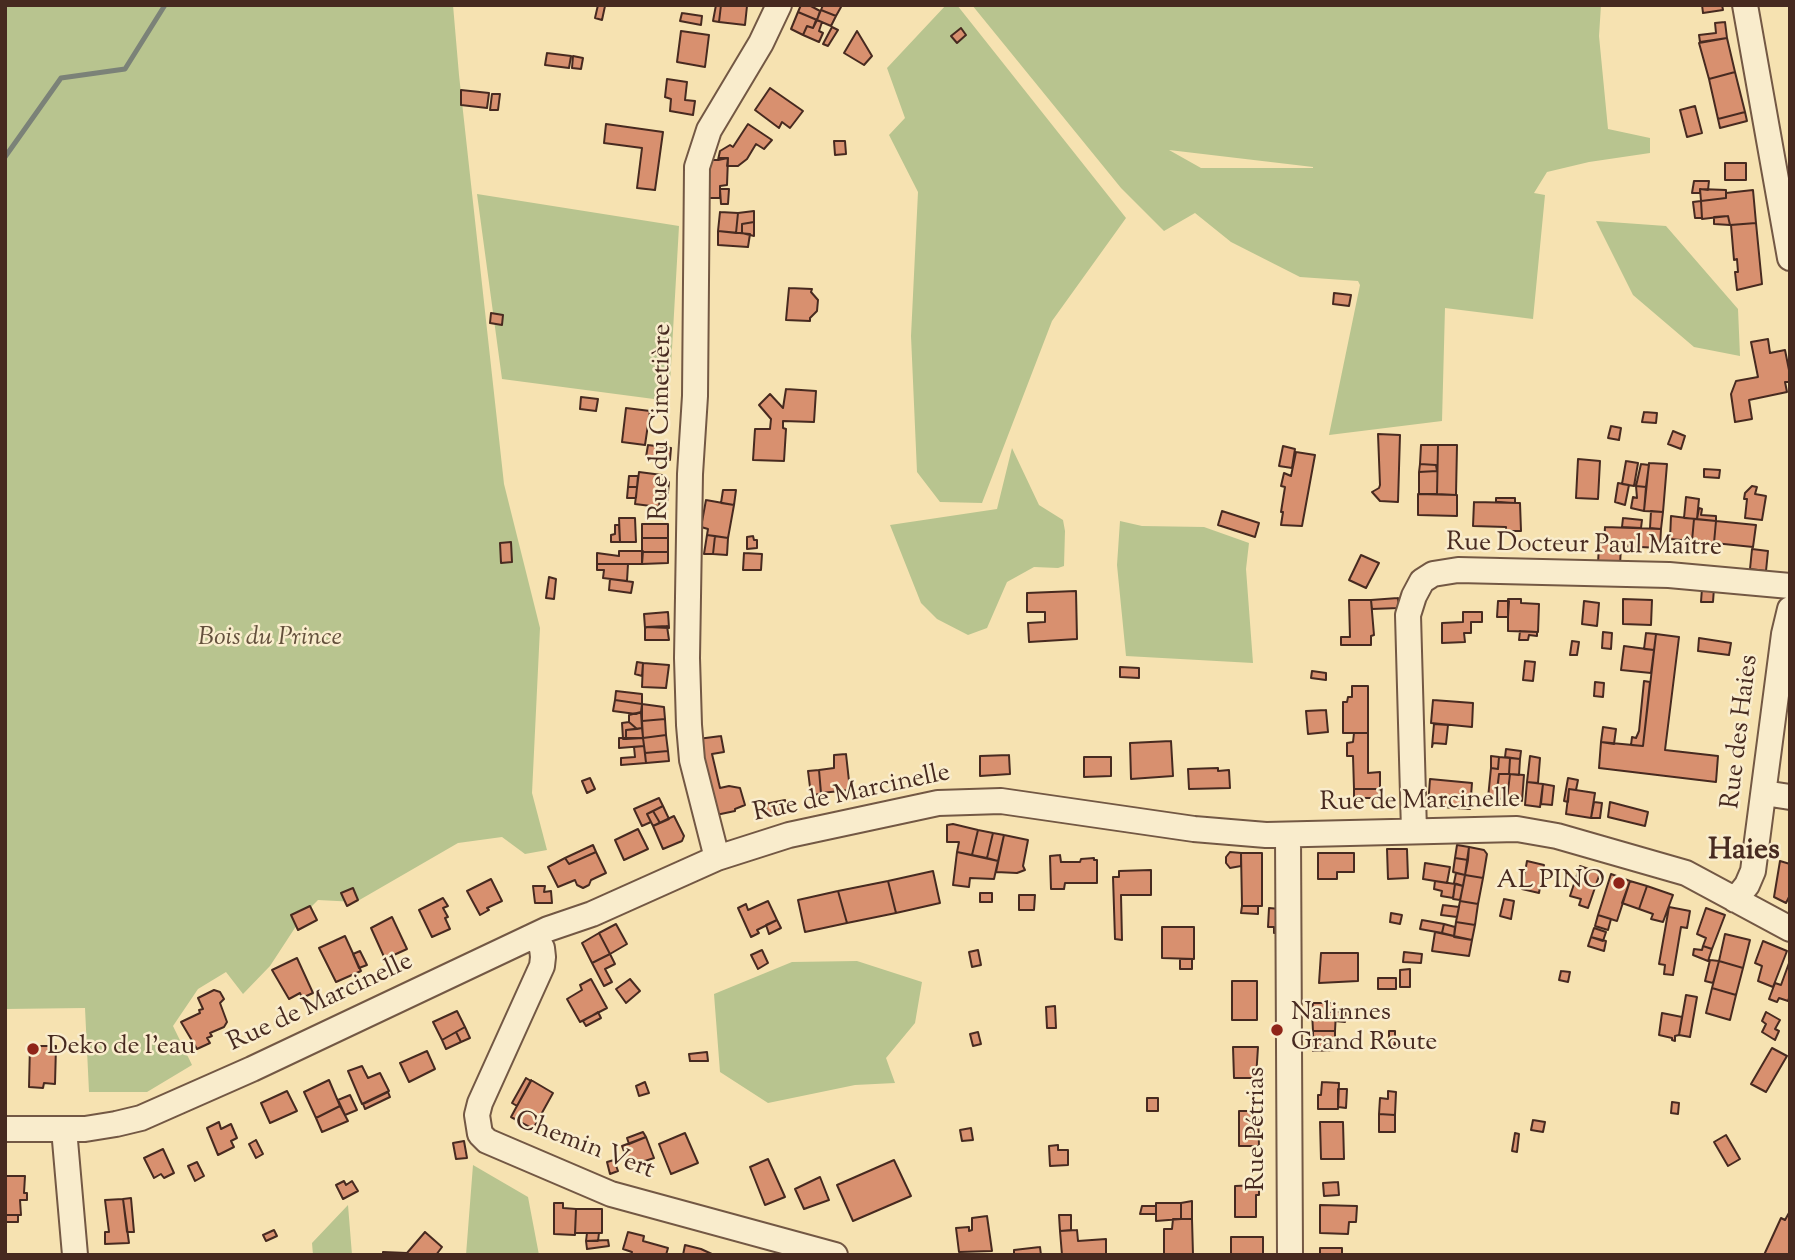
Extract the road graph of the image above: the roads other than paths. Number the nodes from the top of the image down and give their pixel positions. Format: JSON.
{"nodes":[{"id":1,"x":779,"y":5,"type":"edge"},
{"id":2,"x":1745,"y":5,"type":"edge"},
{"id":3,"x":1790,"y":258,"type":"edge"},
{"id":4,"x":1790,"y":586,"type":"edge"},
{"id":5,"x":1790,"y":609,"type":"edge"},
{"id":6,"x":1764,"y":793,"type":"junction"},
{"id":7,"x":1790,"y":797,"type":"edge"},
{"id":8,"x":1414,"y":831,"type":"junction"},
{"id":9,"x":1288,"y":835,"type":"junction"},
{"id":10,"x":717,"y":858,"type":"junction"},
{"id":11,"x":1735,"y":900,"type":"junction"},
{"id":12,"x":1790,"y":929,"type":"edge"},
{"id":13,"x":535,"y":936,"type":"junction"},
{"id":14,"x":5,"y":1129,"type":"edge"},
{"id":15,"x":64,"y":1129,"type":"junction"},
{"id":16,"x":75,"y":1255,"type":"edge"},
{"id":17,"x":835,"y":1255,"type":"edge"},
{"id":18,"x":1290,"y":1255,"type":"edge"}],
"edges":[{"from":1,"to":10,"type":"street","name":"Rue du Cimetière"},
{"from":2,"to":3,"type":"street"},
{"from":4,"to":8,"type":"street","name":"Rue Docteur Paul Maître"},
{"from":5,"to":6,"type":"street","name":"Rue des Haies"},
{"from":6,"to":7,"type":"street"},
{"from":6,"to":11,"type":"street","name":"Rue des Haies"},
{"from":8,"to":9,"type":"street","name":"Rue de Marcinelle"},
{"from":8,"to":11,"type":"street","name":"Rue de Marcinelle"},
{"from":9,"to":10,"type":"street","name":"Rue de Marcinelle"},
{"from":9,"to":18,"type":"street","name":"Rue Pétrias"},
{"from":10,"to":13,"type":"street","name":"Rue de Marcinelle"},
{"from":11,"to":12,"type":"street","name":"Rue de Marcinelle"},
{"from":13,"to":15,"type":"street","name":"Rue de Marcinelle"},
{"from":13,"to":17,"type":"street","name":"Chemin Vert"},
{"from":14,"to":15,"type":"street","name":"Rue de Marcinelle"},
{"from":15,"to":16,"type":"street"}]}
